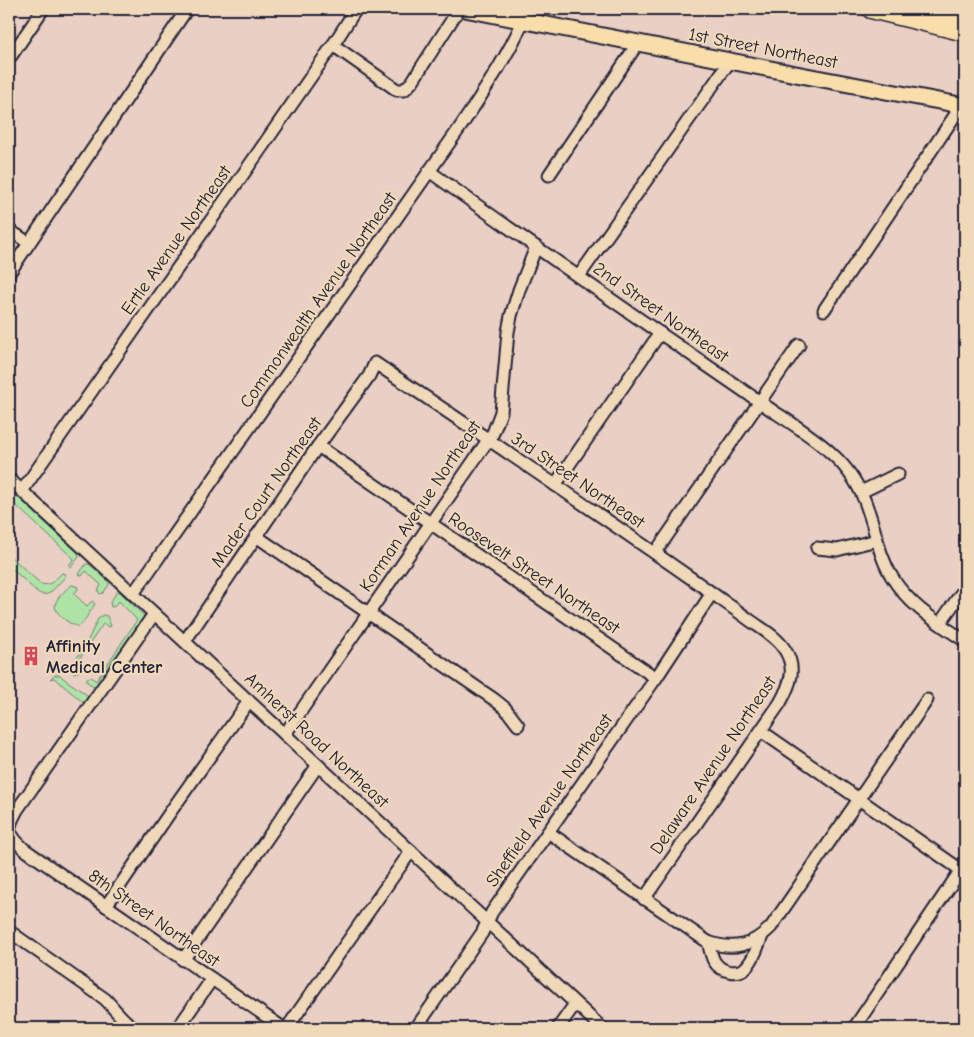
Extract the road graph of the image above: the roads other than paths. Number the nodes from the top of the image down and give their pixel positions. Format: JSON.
{"nodes":[{"id":1,"x":43,"y":9,"type":"edge"},
{"id":2,"x":188,"y":9,"type":"edge"},
{"id":3,"x":356,"y":9,"type":"edge"},
{"id":4,"x":459,"y":9,"type":"edge"},
{"id":5,"x":464,"y":9,"type":"edge"},
{"id":6,"x":872,"y":9,"type":"edge"},
{"id":7,"x":928,"y":9,"type":"edge"},
{"id":8,"x":965,"y":16,"type":"edge"},
{"id":9,"x":523,"y":21,"type":"junction"},
{"id":10,"x":965,"y":32,"type":"edge"},
{"id":11,"x":638,"y":43,"type":"junction"},
{"id":12,"x":333,"y":45,"type":"junction"},
{"id":13,"x":9,"y":59,"type":"edge"},
{"id":14,"x":730,"y":61,"type":"junction"},
{"id":15,"x":964,"y":106,"type":"edge"},
{"id":16,"x":429,"y":171,"type":"junction"},
{"id":17,"x":549,"y":176,"type":"dead end"},
{"id":18,"x":9,"y":230,"type":"edge"},
{"id":19,"x":29,"y":243,"type":"junction"},
{"id":20,"x":536,"y":247,"type":"junction"},
{"id":21,"x":9,"y":273,"type":"edge"},
{"id":22,"x":579,"y":276,"type":"junction"},
{"id":23,"x":824,"y":310,"type":"dead end"},
{"id":24,"x":660,"y":333,"type":"junction"},
{"id":25,"x":799,"y":345,"type":"dead end"},
{"id":26,"x":375,"y":363,"type":"joint"},
{"id":27,"x":760,"y":401,"type":"junction"},
{"id":28,"x":489,"y":440,"type":"junction"},
{"id":29,"x":318,"y":446,"type":"junction"},
{"id":30,"x":898,"y":474,"type":"dead end"},
{"id":31,"x":9,"y":479,"type":"edge"},
{"id":32,"x":555,"y":485,"type":"junction"},
{"id":33,"x":22,"y":491,"type":"junction"},
{"id":34,"x":861,"y":492,"type":"junction"},
{"id":35,"x":430,"y":523,"type":"junction"},
{"id":36,"x":256,"y":536,"type":"junction"},
{"id":37,"x":877,"y":540,"type":"junction"},
{"id":38,"x":817,"y":548,"type":"dead end"},
{"id":39,"x":654,"y":553,"type":"junction"},
{"id":40,"x":965,"y":588,"type":"edge"},
{"id":41,"x":712,"y":593,"type":"junction"},
{"id":42,"x":133,"y":594,"type":"junction"},
{"id":43,"x":368,"y":613,"type":"junction"},
{"id":44,"x":154,"y":614,"type":"junction"},
{"id":45,"x":940,"y":623,"type":"junction"},
{"id":46,"x":760,"y":627,"type":"joint"},
{"id":47,"x":184,"y":641,"type":"junction"},
{"id":48,"x":965,"y":641,"type":"edge"},
{"id":49,"x":656,"y":678,"type":"junction"},
{"id":50,"x":927,"y":700,"type":"dead end"},
{"id":51,"x":249,"y":701,"type":"junction"},
{"id":52,"x":518,"y":725,"type":"dead end"},
{"id":53,"x":760,"y":731,"type":"junction"},
{"id":54,"x":285,"y":734,"type":"junction"},
{"id":55,"x":318,"y":765,"type":"junction"},
{"id":56,"x":859,"y":799,"type":"junction"},
{"id":57,"x":9,"y":830,"type":"edge"},
{"id":58,"x":548,"y":832,"type":"junction"},
{"id":59,"x":411,"y":851,"type":"junction"},
{"id":60,"x":963,"y":867,"type":"edge"},
{"id":61,"x":644,"y":898,"type":"junction"},
{"id":62,"x":106,"y":906,"type":"junction"},
{"id":63,"x":486,"y":922,"type":"junction"},
{"id":64,"x":9,"y":931,"type":"edge"},
{"id":65,"x":762,"y":936,"type":"junction"},
{"id":66,"x":708,"y":942,"type":"junction"},
{"id":67,"x":183,"y":960,"type":"junction"},
{"id":68,"x":212,"y":979,"type":"junction"},
{"id":69,"x":575,"y":1004,"type":"junction"},
{"id":70,"x":134,"y":1028,"type":"edge"},
{"id":71,"x":178,"y":1028,"type":"edge"},
{"id":72,"x":283,"y":1028,"type":"edge"},
{"id":73,"x":287,"y":1028,"type":"edge"},
{"id":74,"x":416,"y":1028,"type":"edge"},
{"id":75,"x":558,"y":1028,"type":"edge"},
{"id":76,"x":602,"y":1028,"type":"edge"},
{"id":77,"x":854,"y":1028,"type":"edge"}],
"edges":[{"from":1,"to":13,"type":"street"},
{"from":2,"to":19,"type":"street"},
{"from":3,"to":12,"type":"street","name":"Ertle Avenue Northeast"},
{"from":4,"to":12,"type":"street"},
{"from":5,"to":9,"type":"main road","name":"1st Street Northeast"},
{"from":6,"to":10,"type":"highway"},
{"from":7,"to":8,"type":"highway"},
{"from":9,"to":11,"type":"main road","name":"1st Street Northeast"},
{"from":9,"to":16,"type":"street","name":"Commonwealth Avenue Northeast"},
{"from":11,"to":14,"type":"main road","name":"1st Street Northeast"},
{"from":11,"to":17,"type":"street"},
{"from":12,"to":33,"type":"street","name":"Ertle Avenue Northeast"},
{"from":14,"to":15,"type":"main road","name":"1st Street Northeast"},
{"from":14,"to":22,"type":"street"},
{"from":15,"to":23,"type":"street"},
{"from":16,"to":20,"type":"street","name":"2nd Street Northeast"},
{"from":16,"to":42,"type":"street","name":"Commonwealth Avenue Northeast"},
{"from":18,"to":19,"type":"street"},
{"from":19,"to":21,"type":"street"},
{"from":20,"to":22,"type":"street","name":"2nd Street Northeast"},
{"from":20,"to":28,"type":"street","name":"Korman Avenue Northeast"},
{"from":22,"to":24,"type":"street","name":"2nd Street Northeast"},
{"from":24,"to":27,"type":"street","name":"2nd Street Northeast"},
{"from":24,"to":32,"type":"street"},
{"from":25,"to":27,"type":"street"},
{"from":26,"to":28,"type":"street","name":"3rd Street Northeast"},
{"from":26,"to":29,"type":"street","name":"Mader Court Northeast"},
{"from":27,"to":34,"type":"street","name":"2nd Street Northeast"},
{"from":27,"to":39,"type":"street"},
{"from":28,"to":32,"type":"street","name":"3rd Street Northeast"},
{"from":28,"to":35,"type":"street","name":"Korman Avenue Northeast"},
{"from":29,"to":35,"type":"street","name":"Roosevelt Street Northeast"},
{"from":29,"to":36,"type":"street","name":"Mader Court Northeast"},
{"from":30,"to":34,"type":"street"},
{"from":31,"to":33,"type":"street","name":"Amherst Road Northeast"},
{"from":32,"to":39,"type":"street","name":"3rd Street Northeast"},
{"from":33,"to":42,"type":"street","name":"Amherst Road Northeast"},
{"from":34,"to":37,"type":"street","name":"2nd Street Northeast"},
{"from":35,"to":43,"type":"street","name":"Korman Avenue Northeast"},
{"from":35,"to":49,"type":"street","name":"Roosevelt Street Northeast"},
{"from":36,"to":43,"type":"street"},
{"from":36,"to":47,"type":"street","name":"Mader Court Northeast"},
{"from":37,"to":38,"type":"street"},
{"from":37,"to":45,"type":"street","name":"2nd Street Northeast"},
{"from":39,"to":41,"type":"street","name":"3rd Street Northeast"},
{"from":40,"to":45,"type":"street"},
{"from":41,"to":46,"type":"street","name":"3rd Street Northeast"},
{"from":41,"to":49,"type":"street","name":"Sheffield Avenue Northeast"},
{"from":42,"to":44,"type":"street","name":"Amherst Road Northeast"},
{"from":43,"to":52,"type":"street"},
{"from":43,"to":54,"type":"street","name":"Korman Avenue Northeast"},
{"from":44,"to":47,"type":"street","name":"Amherst Road Northeast"},
{"from":44,"to":57,"type":"street"},
{"from":45,"to":48,"type":"street","name":"2nd Street Northeast"},
{"from":46,"to":53,"type":"street","name":"Delaware Avenue Northeast"},
{"from":47,"to":51,"type":"street","name":"Amherst Road Northeast"},
{"from":49,"to":58,"type":"street","name":"Sheffield Avenue Northeast"},
{"from":50,"to":56,"type":"street"},
{"from":51,"to":54,"type":"street","name":"Amherst Road Northeast"},
{"from":51,"to":62,"type":"street"},
{"from":53,"to":56,"type":"street"},
{"from":53,"to":61,"type":"street","name":"Delaware Avenue Northeast"},
{"from":54,"to":55,"type":"street","name":"Amherst Road Northeast"},
{"from":55,"to":59,"type":"street","name":"Amherst Road Northeast"},
{"from":55,"to":67,"type":"street"},
{"from":56,"to":60,"type":"street"},
{"from":56,"to":65,"type":"street"},
{"from":57,"to":62,"type":"street","name":"8th Street Northeast"},
{"from":58,"to":61,"type":"street"},
{"from":58,"to":63,"type":"street","name":"Sheffield Avenue Northeast"},
{"from":59,"to":63,"type":"street","name":"Amherst Road Northeast"},
{"from":59,"to":73,"type":"street"},
{"from":60,"to":77,"type":"street"},
{"from":61,"to":66,"type":"street"},
{"from":62,"to":67,"type":"street","name":"8th Street Northeast"},
{"from":63,"to":69,"type":"street","name":"Amherst Road Northeast"},
{"from":63,"to":74,"type":"street","name":"Sheffield Avenue Northeast"},
{"from":64,"to":70,"type":"street"},
{"from":65,"to":66,"type":"street"},
{"from":65,"to":66,"type":"street"},
{"from":67,"to":68,"type":"street","name":"8th Street Northeast"},
{"from":68,"to":71,"type":"street"},
{"from":68,"to":72,"type":"street","name":"8th Street Northeast"},
{"from":69,"to":75,"type":"street"},
{"from":69,"to":76,"type":"street","name":"Amherst Road Northeast"}]}
